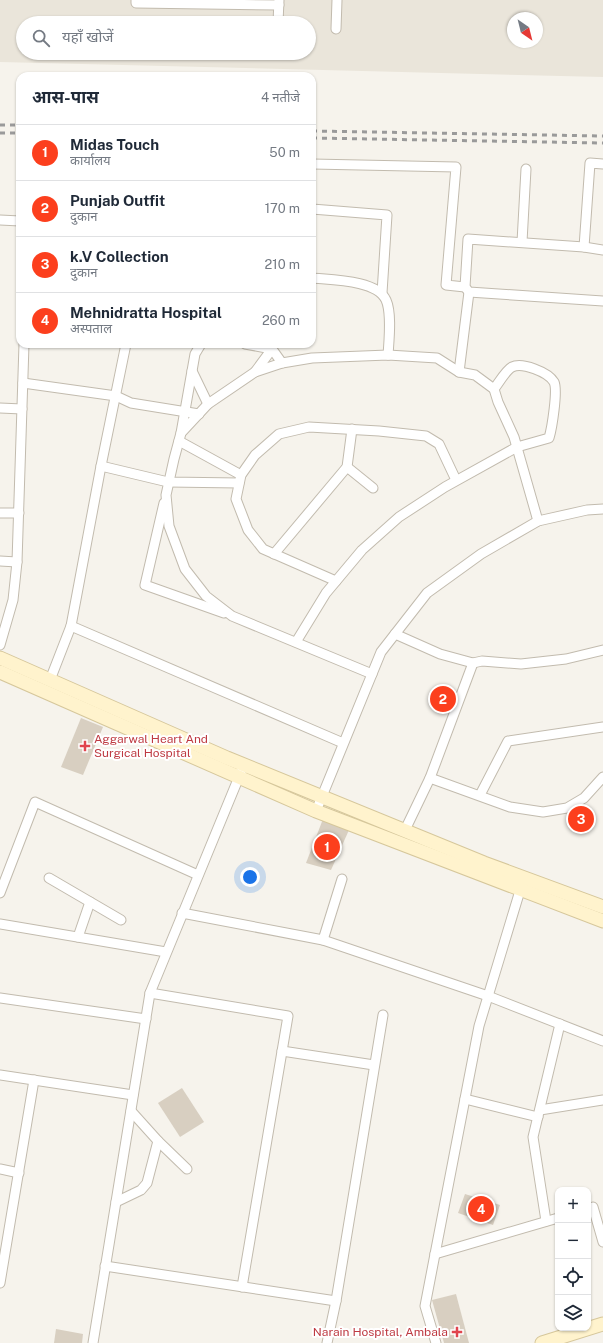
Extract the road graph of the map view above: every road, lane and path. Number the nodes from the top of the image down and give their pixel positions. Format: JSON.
{"nodes":[{"id":1,"x":136,"y":0,"type":"edge"},
{"id":2,"x":337,"y":0,"type":"edge"},
{"id":3,"x":189,"y":2,"type":"edge"},
{"id":4,"x":279,"y":3,"type":"edge"},
{"id":5,"x":278,"y":16,"type":"edge"},
{"id":6,"x":336,"y":29,"type":"dead end"},
{"id":7,"x":316,"y":164,"type":"edge"},
{"id":8,"x":603,"y":164,"type":"edge"},
{"id":9,"x":526,"y":169,"type":"dead end"},
{"id":10,"x":316,"y":209,"type":"edge"},
{"id":11,"x":0,"y":220,"type":"edge"},
{"id":12,"x":16,"y":221,"type":"edge"},
{"id":13,"x":522,"y":242,"type":"junction"},
{"id":14,"x":584,"y":246,"type":"junction"},
{"id":15,"x":603,"y":250,"type":"edge"},
{"id":16,"x":316,"y":278,"type":"edge"},
{"id":17,"x":467,"y":289,"type":"junction"},
{"id":18,"x":382,"y":293,"type":"junction"},
{"id":19,"x":603,"y":302,"type":"edge"},
{"id":20,"x":24,"y":348,"type":"edge"},
{"id":21,"x":125,"y":348,"type":"edge"},
{"id":22,"x":198,"y":348,"type":"edge"},
{"id":23,"x":267,"y":348,"type":"edge"},
{"id":24,"x":272,"y":349,"type":"junction"},
{"id":25,"x":388,"y":355,"type":"junction"},
{"id":26,"x":282,"y":363,"type":"junction"},
{"id":27,"x":192,"y":371,"type":"junction"},
{"id":28,"x":255,"y":372,"type":"junction"},
{"id":29,"x":459,"y":372,"type":"junction"},
{"id":30,"x":23,"y":383,"type":"junction"},
{"id":31,"x":494,"y":389,"type":"junction"},
{"id":32,"x":116,"y":396,"type":"junction"},
{"id":33,"x":208,"y":404,"type":"junction"},
{"id":34,"x":0,"y":408,"type":"edge"},
{"id":35,"x":22,"y":409,"type":"junction"},
{"id":36,"x":185,"y":412,"type":"junction"},
{"id":37,"x":199,"y":414,"type":"junction"},
{"id":38,"x":352,"y":429,"type":"junction"},
{"id":39,"x":180,"y":437,"type":"junction"},
{"id":40,"x":517,"y":447,"type":"junction"},
{"id":41,"x":101,"y":466,"type":"junction"},
{"id":42,"x":347,"y":467,"type":"junction"},
{"id":43,"x":240,"y":479,"type":"junction"},
{"id":44,"x":456,"y":480,"type":"junction"},
{"id":45,"x":168,"y":482,"type":"junction"},
{"id":46,"x":372,"y":488,"type":"dead end"},
{"id":47,"x":166,"y":495,"type":"junction"},
{"id":48,"x":603,"y":509,"type":"edge"},
{"id":49,"x":0,"y":512,"type":"edge"},
{"id":50,"x":19,"y":513,"type":"junction"},
{"id":51,"x":538,"y":521,"type":"junction"},
{"id":52,"x":274,"y":554,"type":"junction"},
{"id":53,"x":0,"y":561,"type":"edge"},
{"id":54,"x":17,"y":562,"type":"junction"},
{"id":55,"x":336,"y":581,"type":"junction"},
{"id":56,"x":232,"y":616,"type":"junction"},
{"id":57,"x":71,"y":626,"type":"junction"},
{"id":58,"x":395,"y":634,"type":"junction"},
{"id":59,"x":296,"y":642,"type":"junction"},
{"id":60,"x":0,"y":645,"type":"edge"},
{"id":61,"x":603,"y":650,"type":"edge"},
{"id":62,"x":0,"y":658,"type":"edge"},
{"id":63,"x":473,"y":663,"type":"junction"},
{"id":64,"x":0,"y":672,"type":"edge"},
{"id":65,"x":372,"y":674,"type":"junction"},
{"id":66,"x":50,"y":680,"type":"junction"},
{"id":67,"x":603,"y":727,"type":"edge"},
{"id":68,"x":344,"y":743,"type":"junction"},
{"id":69,"x":242,"y":771,"type":"junction"},
{"id":70,"x":603,"y":777,"type":"edge"},
{"id":71,"x":430,"y":778,"type":"junction"},
{"id":72,"x":322,"y":796,"type":"junction"},
{"id":73,"x":480,"y":796,"type":"junction"},
{"id":74,"x":316,"y":811,"type":"junction"},
{"id":75,"x":405,"y":830,"type":"junction"},
{"id":76,"x":198,"y":875,"type":"junction"},
{"id":77,"x":524,"y":877,"type":"junction"},
{"id":78,"x":49,"y":878,"type":"dead end"},
{"id":79,"x":342,"y":879,"type":"dead end"},
{"id":80,"x":520,"y":890,"type":"junction"},
{"id":81,"x":0,"y":893,"type":"edge"},
{"id":82,"x":90,"y":902,"type":"junction"},
{"id":83,"x":603,"y":907,"type":"edge"},
{"id":84,"x":182,"y":913,"type":"junction"},
{"id":85,"x":121,"y":920,"type":"dead end"},
{"id":86,"x":603,"y":921,"type":"edge"},
{"id":87,"x":0,"y":924,"type":"edge"},
{"id":88,"x":78,"y":937,"type":"junction"},
{"id":89,"x":323,"y":940,"type":"junction"},
{"id":90,"x":166,"y":952,"type":"junction"},
{"id":91,"x":150,"y":993,"type":"junction"},
{"id":92,"x":488,"y":996,"type":"junction"},
{"id":93,"x":0,"y":998,"type":"edge"},
{"id":94,"x":383,"y":1015,"type":"dead end"},
{"id":95,"x":146,"y":1019,"type":"junction"},
{"id":96,"x":560,"y":1024,"type":"junction"},
{"id":97,"x":603,"y":1041,"type":"edge"},
{"id":98,"x":282,"y":1051,"type":"junction"},
{"id":99,"x":374,"y":1065,"type":"junction"},
{"id":100,"x":0,"y":1075,"type":"edge"},
{"id":101,"x":34,"y":1080,"type":"junction"},
{"id":102,"x":133,"y":1095,"type":"junction"},
{"id":103,"x":465,"y":1100,"type":"junction"},
{"id":104,"x":603,"y":1100,"type":"edge"},
{"id":105,"x":130,"y":1111,"type":"junction"},
{"id":106,"x":539,"y":1114,"type":"junction"},
{"id":107,"x":158,"y":1141,"type":"junction"},
{"id":108,"x":0,"y":1169,"type":"edge"},
{"id":109,"x":188,"y":1169,"type":"dead end"},
{"id":110,"x":19,"y":1173,"type":"junction"},
{"id":111,"x":116,"y":1202,"type":"junction"},
{"id":112,"x":603,"y":1204,"type":"edge"},
{"id":113,"x":591,"y":1208,"type":"edge"},
{"id":114,"x":555,"y":1219,"type":"edge"},
{"id":115,"x":546,"y":1221,"type":"junction"},
{"id":116,"x":603,"y":1242,"type":"edge"},
{"id":117,"x":435,"y":1254,"type":"junction"},
{"id":118,"x":105,"y":1266,"type":"junction"},
{"id":119,"x":0,"y":1283,"type":"edge"},
{"id":120,"x":242,"y":1287,"type":"junction"},
{"id":121,"x":336,"y":1301,"type":"junction"},
{"id":122,"x":600,"y":1328,"type":"edge"},
{"id":123,"x":570,"y":1339,"type":"edge"},
{"id":124,"x":94,"y":1343,"type":"edge"},
{"id":125,"x":327,"y":1343,"type":"edge"},
{"id":126,"x":436,"y":1343,"type":"edge"},
{"id":127,"x":542,"y":1343,"type":"edge"}],
"edges":[{"from":1,"to":3,"type":"street"},
{"from":2,"to":6,"type":"street"},
{"from":3,"to":4,"type":"street"},
{"from":4,"to":5,"type":"street"},
{"from":7,"to":17,"type":"street"},
{"from":8,"to":14,"type":"street"},
{"from":9,"to":13,"type":"street"},
{"from":10,"to":18,"type":"street"},
{"from":11,"to":12,"type":"street"},
{"from":13,"to":14,"type":"street"},
{"from":13,"to":17,"type":"street"},
{"from":14,"to":15,"type":"street"},
{"from":16,"to":18,"type":"street"},
{"from":17,"to":19,"type":"street"},
{"from":17,"to":29,"type":"street"},
{"from":18,"to":25,"type":"street"},
{"from":20,"to":30,"type":"street"},
{"from":21,"to":32,"type":"street"},
{"from":22,"to":27,"type":"street"},
{"from":23,"to":24,"type":"street"},
{"from":24,"to":26,"type":"street"},
{"from":24,"to":28,"type":"street"},
{"from":25,"to":26,"type":"street"},
{"from":25,"to":29,"type":"street"},
{"from":26,"to":28,"type":"street"},
{"from":27,"to":33,"type":"street"},
{"from":27,"to":36,"type":"street"},
{"from":28,"to":33,"type":"street"},
{"from":29,"to":31,"type":"street"},
{"from":30,"to":32,"type":"street"},
{"from":30,"to":35,"type":"street"},
{"from":31,"to":40,"type":"street"},
{"from":31,"to":40,"type":"street"},
{"from":32,"to":36,"type":"street"},
{"from":32,"to":41,"type":"street"},
{"from":33,"to":37,"type":"street"},
{"from":34,"to":35,"type":"street"},
{"from":35,"to":50,"type":"street"},
{"from":36,"to":37,"type":"street"},
{"from":36,"to":39,"type":"street"},
{"from":37,"to":39,"type":"street"},
{"from":38,"to":42,"type":"street"},
{"from":38,"to":43,"type":"street"},
{"from":38,"to":44,"type":"street"},
{"from":39,"to":43,"type":"street"},
{"from":39,"to":45,"type":"street"},
{"from":40,"to":44,"type":"street"},
{"from":40,"to":51,"type":"street"},
{"from":41,"to":45,"type":"street"},
{"from":41,"to":57,"type":"street"},
{"from":42,"to":46,"type":"street"},
{"from":42,"to":52,"type":"street"},
{"from":43,"to":45,"type":"street"},
{"from":43,"to":52,"type":"street"},
{"from":44,"to":55,"type":"street"},
{"from":45,"to":47,"type":"street"},
{"from":47,"to":56,"type":"street"},
{"from":47,"to":56,"type":"street"},
{"from":48,"to":51,"type":"street"},
{"from":49,"to":50,"type":"street"},
{"from":50,"to":54,"type":"street"},
{"from":51,"to":58,"type":"street"},
{"from":52,"to":55,"type":"street"},
{"from":53,"to":54,"type":"street"},
{"from":54,"to":60,"type":"street"},
{"from":55,"to":59,"type":"street"},
{"from":56,"to":59,"type":"street"},
{"from":57,"to":66,"type":"street"},
{"from":57,"to":68,"type":"street"},
{"from":58,"to":63,"type":"street"},
{"from":58,"to":65,"type":"street"},
{"from":59,"to":65,"type":"street"},
{"from":61,"to":63,"type":"street"},
{"from":62,"to":66,"type":"main road"},
{"from":63,"to":71,"type":"street"},
{"from":64,"to":69,"type":"main road"},
{"from":65,"to":68,"type":"street"},
{"from":66,"to":69,"type":"main road"},
{"from":67,"to":73,"type":"street"},
{"from":68,"to":72,"type":"street"},
{"from":69,"to":72,"type":"main road"},
{"from":69,"to":74,"type":"main road"},
{"from":69,"to":76,"type":"street"},
{"from":70,"to":73,"type":"street"},
{"from":71,"to":73,"type":"street"},
{"from":71,"to":75,"type":"street"},
{"from":72,"to":74,"type":"street"},
{"from":72,"to":75,"type":"main road"},
{"from":74,"to":80,"type":"main road"},
{"from":75,"to":77,"type":"main road"},
{"from":76,"to":81,"type":"street"},
{"from":76,"to":84,"type":"street"},
{"from":77,"to":80,"type":"street"},
{"from":77,"to":83,"type":"main road"},
{"from":78,"to":82,"type":"street"},
{"from":79,"to":89,"type":"street"},
{"from":80,"to":86,"type":"main road"},
{"from":80,"to":92,"type":"street"},
{"from":82,"to":85,"type":"street"},
{"from":82,"to":88,"type":"street"},
{"from":84,"to":89,"type":"street"},
{"from":84,"to":90,"type":"street"},
{"from":87,"to":88,"type":"street"},
{"from":88,"to":90,"type":"street"},
{"from":89,"to":92,"type":"street"},
{"from":90,"to":91,"type":"street"},
{"from":91,"to":95,"type":"street"},
{"from":91,"to":98,"type":"street"},
{"from":92,"to":96,"type":"street"},
{"from":92,"to":103,"type":"street"},
{"from":93,"to":95,"type":"street"},
{"from":94,"to":99,"type":"street"},
{"from":95,"to":102,"type":"street"},
{"from":96,"to":97,"type":"street"},
{"from":96,"to":106,"type":"street"},
{"from":98,"to":99,"type":"street"},
{"from":98,"to":120,"type":"street"},
{"from":99,"to":121,"type":"street"},
{"from":100,"to":101,"type":"street"},
{"from":101,"to":102,"type":"street"},
{"from":101,"to":110,"type":"street"},
{"from":102,"to":105,"type":"street"},
{"from":103,"to":106,"type":"street"},
{"from":103,"to":117,"type":"street"},
{"from":104,"to":106,"type":"street"},
{"from":105,"to":107,"type":"street"},
{"from":105,"to":111,"type":"street"},
{"from":106,"to":115,"type":"street"},
{"from":107,"to":109,"type":"street"},
{"from":107,"to":111,"type":"street"},
{"from":108,"to":110,"type":"street"},
{"from":110,"to":119,"type":"street"},
{"from":111,"to":118,"type":"street"},
{"from":112,"to":113,"type":"street"},
{"from":113,"to":116,"type":"street"},
{"from":114,"to":115,"type":"street"},
{"from":115,"to":117,"type":"street"},
{"from":117,"to":126,"type":"street"},
{"from":118,"to":120,"type":"street"},
{"from":118,"to":124,"type":"street"},
{"from":120,"to":121,"type":"street"},
{"from":121,"to":125,"type":"street"},
{"from":122,"to":123,"type":"main road"},
{"from":123,"to":127,"type":"main road"}]}
